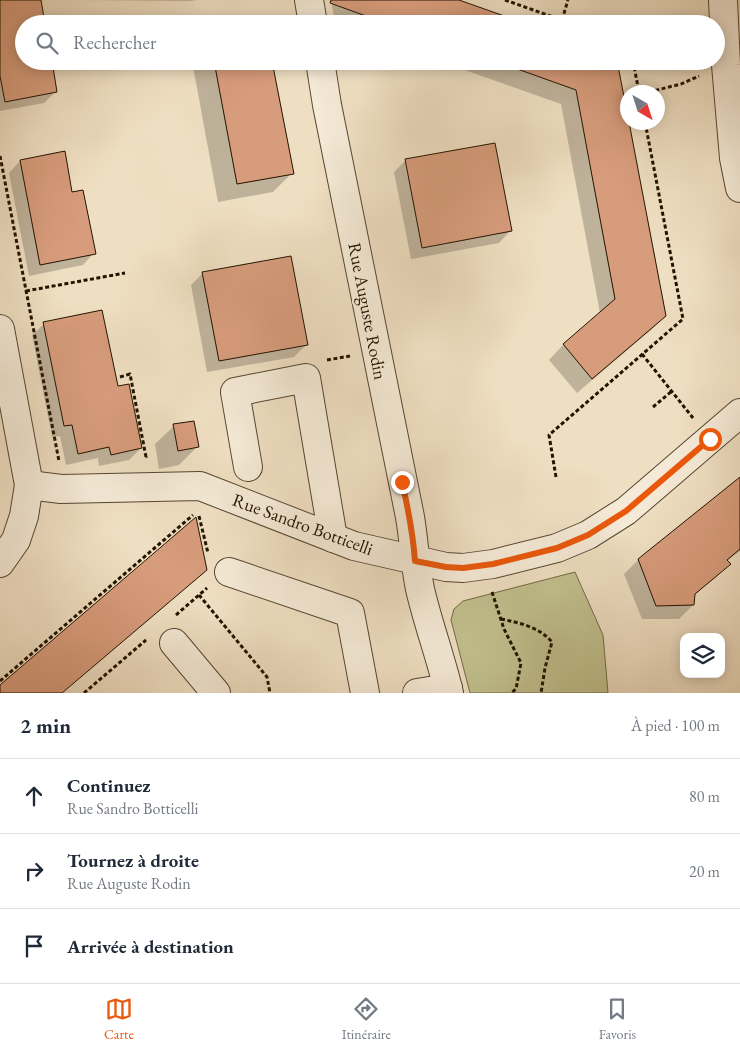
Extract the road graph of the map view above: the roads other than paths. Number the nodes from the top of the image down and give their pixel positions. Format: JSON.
{"nodes":[{"id":1,"x":309,"y":0,"type":"edge"},
{"id":2,"x":724,"y":0,"type":"edge"},
{"id":3,"x":312,"y":15,"type":"edge"},
{"id":4,"x":723,"y":15,"type":"edge"},
{"id":5,"x":725,"y":48,"type":"edge"},
{"id":6,"x":322,"y":70,"type":"edge"},
{"id":7,"x":740,"y":188,"type":"edge"},
{"id":8,"x":0,"y":329,"type":"edge"},
{"id":9,"x":740,"y":413,"type":"edge"},
{"id":10,"x":248,"y":467,"type":"dead end"},
{"id":11,"x":29,"y":485,"type":"junction"},
{"id":12,"x":333,"y":538,"type":"junction"},
{"id":13,"x":415,"y":561,"type":"junction"},
{"id":14,"x":0,"y":563,"type":"edge"},
{"id":15,"x":218,"y":564,"type":"road end"},
{"id":16,"x":174,"y":643,"type":"dead end"},
{"id":17,"x":448,"y":691,"type":"edge"},
{"id":18,"x":216,"y":693,"type":"edge"},
{"id":19,"x":366,"y":693,"type":"edge"},
{"id":20,"x":417,"y":693,"type":"edge"}],
"edges":[{"from":1,"to":3,"type":"street"},
{"from":2,"to":4,"type":"street"},
{"from":5,"to":7,"type":"street"},
{"from":6,"to":13,"type":"street","name":"Rue Auguste Rodin"},
{"from":8,"to":11,"type":"street"},
{"from":9,"to":13,"type":"street","name":"Rue Sandro Botticelli"},
{"from":10,"to":12,"type":"street"},
{"from":11,"to":12,"type":"street","name":"Rue Sandro Botticelli"},
{"from":11,"to":14,"type":"street"},
{"from":12,"to":13,"type":"street","name":"Rue Sandro Botticelli"},
{"from":13,"to":17,"type":"street","name":"Rue Auguste Rodin"},
{"from":15,"to":19,"type":"street"},
{"from":16,"to":18,"type":"street"},
{"from":17,"to":20,"type":"street"}]}
